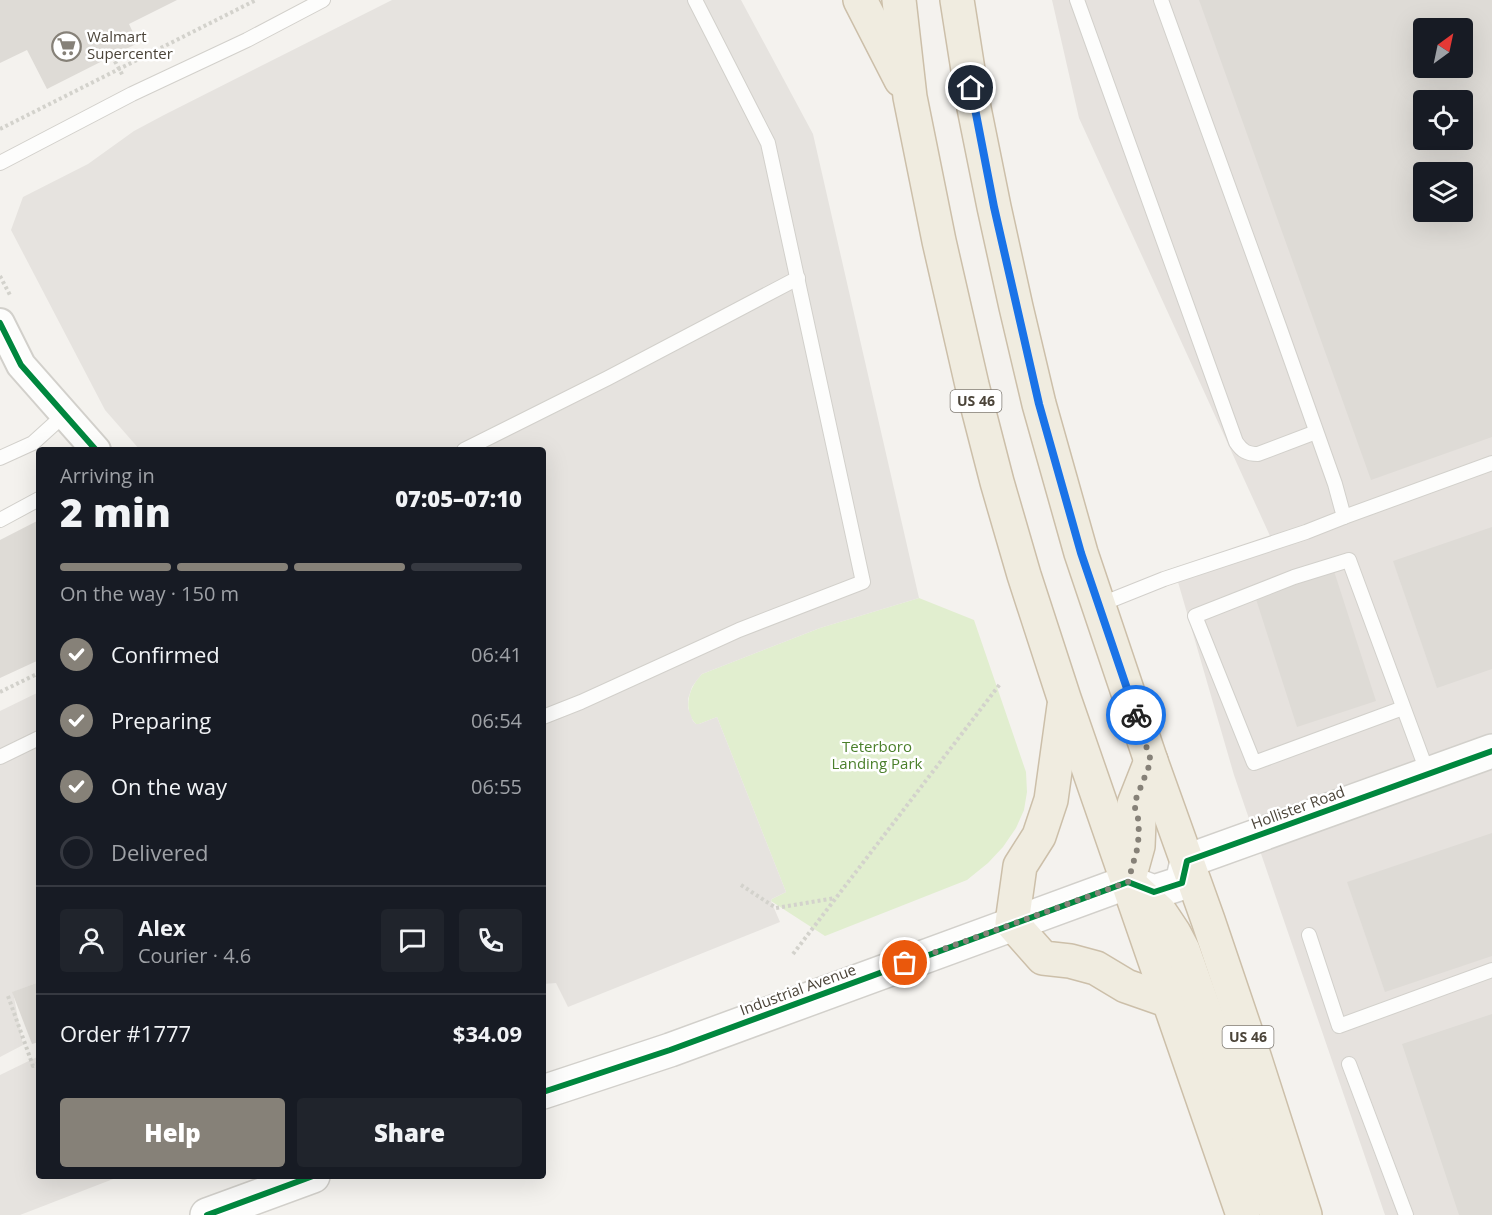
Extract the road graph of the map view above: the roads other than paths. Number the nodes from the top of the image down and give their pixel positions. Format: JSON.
{"nodes":[{"id":1,"x":322,"y":0,"type":"edge"},
{"id":2,"x":695,"y":0,"type":"edge"},
{"id":3,"x":860,"y":0,"type":"edge"},
{"id":4,"x":899,"y":0,"type":"edge"},
{"id":5,"x":957,"y":0,"type":"edge"},
{"id":6,"x":1077,"y":0,"type":"edge"},
{"id":7,"x":1161,"y":0,"type":"edge"},
{"id":8,"x":910,"y":97,"type":"junction"},
{"id":9,"x":0,"y":163,"type":"edge"},
{"id":10,"x":798,"y":278,"type":"junction"},
{"id":11,"x":0,"y":323,"type":"edge"},
{"id":12,"x":65,"y":414,"type":"junction"},
{"id":13,"x":1316,"y":432,"type":"junction"},
{"id":14,"x":93,"y":447,"type":"edge"},
{"id":15,"x":470,"y":447,"type":"edge"},
{"id":16,"x":0,"y":458,"type":"edge"},
{"id":17,"x":1492,"y":463,"type":"edge"},
{"id":18,"x":36,"y":501,"type":"edge"},
{"id":19,"x":1344,"y":517,"type":"junction"},
{"id":20,"x":0,"y":520,"type":"edge"},
{"id":21,"x":1099,"y":605,"type":"junction"},
{"id":22,"x":1064,"y":698,"type":"junction"},
{"id":23,"x":1403,"y":708,"type":"junction"},
{"id":24,"x":546,"y":716,"type":"edge"},
{"id":25,"x":36,"y":739,"type":"edge"},
{"id":26,"x":1492,"y":751,"type":"edge"},
{"id":27,"x":0,"y":757,"type":"edge"},
{"id":28,"x":1151,"y":761,"type":"junction"},
{"id":29,"x":1428,"y":774,"type":"junction"},
{"id":30,"x":1187,"y":861,"type":"junction"},
{"id":31,"x":1128,"y":882,"type":"junction"},
{"id":32,"x":1012,"y":923,"type":"junction"},
{"id":33,"x":1309,"y":935,"type":"dead end"},
{"id":34,"x":1492,"y":970,"type":"edge"},
{"id":35,"x":1169,"y":1001,"type":"junction"},
{"id":36,"x":1349,"y":1064,"type":"dead end"},
{"id":37,"x":546,"y":1091,"type":"edge"},
{"id":38,"x":306,"y":1179,"type":"edge"},
{"id":39,"x":207,"y":1215,"type":"edge"},
{"id":40,"x":1243,"y":1215,"type":"edge"},
{"id":41,"x":1277,"y":1215,"type":"edge"},
{"id":42,"x":1305,"y":1215,"type":"edge"},
{"id":43,"x":1406,"y":1215,"type":"edge"}],
"edges":[{"from":1,"to":9,"type":"lane"},
{"from":2,"to":10,"type":"lane"},
{"from":3,"to":8,"type":"highway"},
{"from":4,"to":8,"type":"highway","number":"US 46"},
{"from":5,"to":21,"type":"highway","number":"US 46"},
{"from":6,"to":13,"type":"lane"},
{"from":7,"to":13,"type":"lane"},
{"from":8,"to":22,"type":"highway","number":"US 46"},
{"from":10,"to":15,"type":"lane"},
{"from":10,"to":24,"type":"lane"},
{"from":11,"to":12,"type":"street"},
{"from":12,"to":14,"type":"street"},
{"from":12,"to":16,"type":"lane"},
{"from":13,"to":19,"type":"lane"},
{"from":17,"to":19,"type":"lane"},
{"from":18,"to":20,"type":"lane"},
{"from":19,"to":21,"type":"lane"},
{"from":21,"to":28,"type":"highway","number":"US 46"},
{"from":22,"to":31,"type":"highway","number":"US 46"},
{"from":22,"to":32,"type":"highway"},
{"from":23,"to":23,"type":"lane"},
{"from":23,"to":29,"type":"lane"},
{"from":25,"to":27,"type":"lane"},
{"from":26,"to":29,"type":"street","name":"Hollister Road"},
{"from":28,"to":30,"type":"highway","number":"US 46"},
{"from":28,"to":31,"type":"highway"},
{"from":29,"to":30,"type":"street","name":"Hollister Road"},
{"from":30,"to":31,"type":"street"},
{"from":30,"to":42,"type":"highway","number":"US 46"},
{"from":31,"to":32,"type":"street","name":"Industrial Avenue"},
{"from":31,"to":35,"type":"highway","number":"US 46"},
{"from":31,"to":41,"type":"highway"},
{"from":32,"to":35,"type":"highway"},
{"from":32,"to":37,"type":"street","name":"Industrial Avenue"},
{"from":33,"to":34,"type":"lane"},
{"from":35,"to":40,"type":"highway","number":"US 46"},
{"from":36,"to":43,"type":"lane"},
{"from":38,"to":39,"type":"street"}]}
